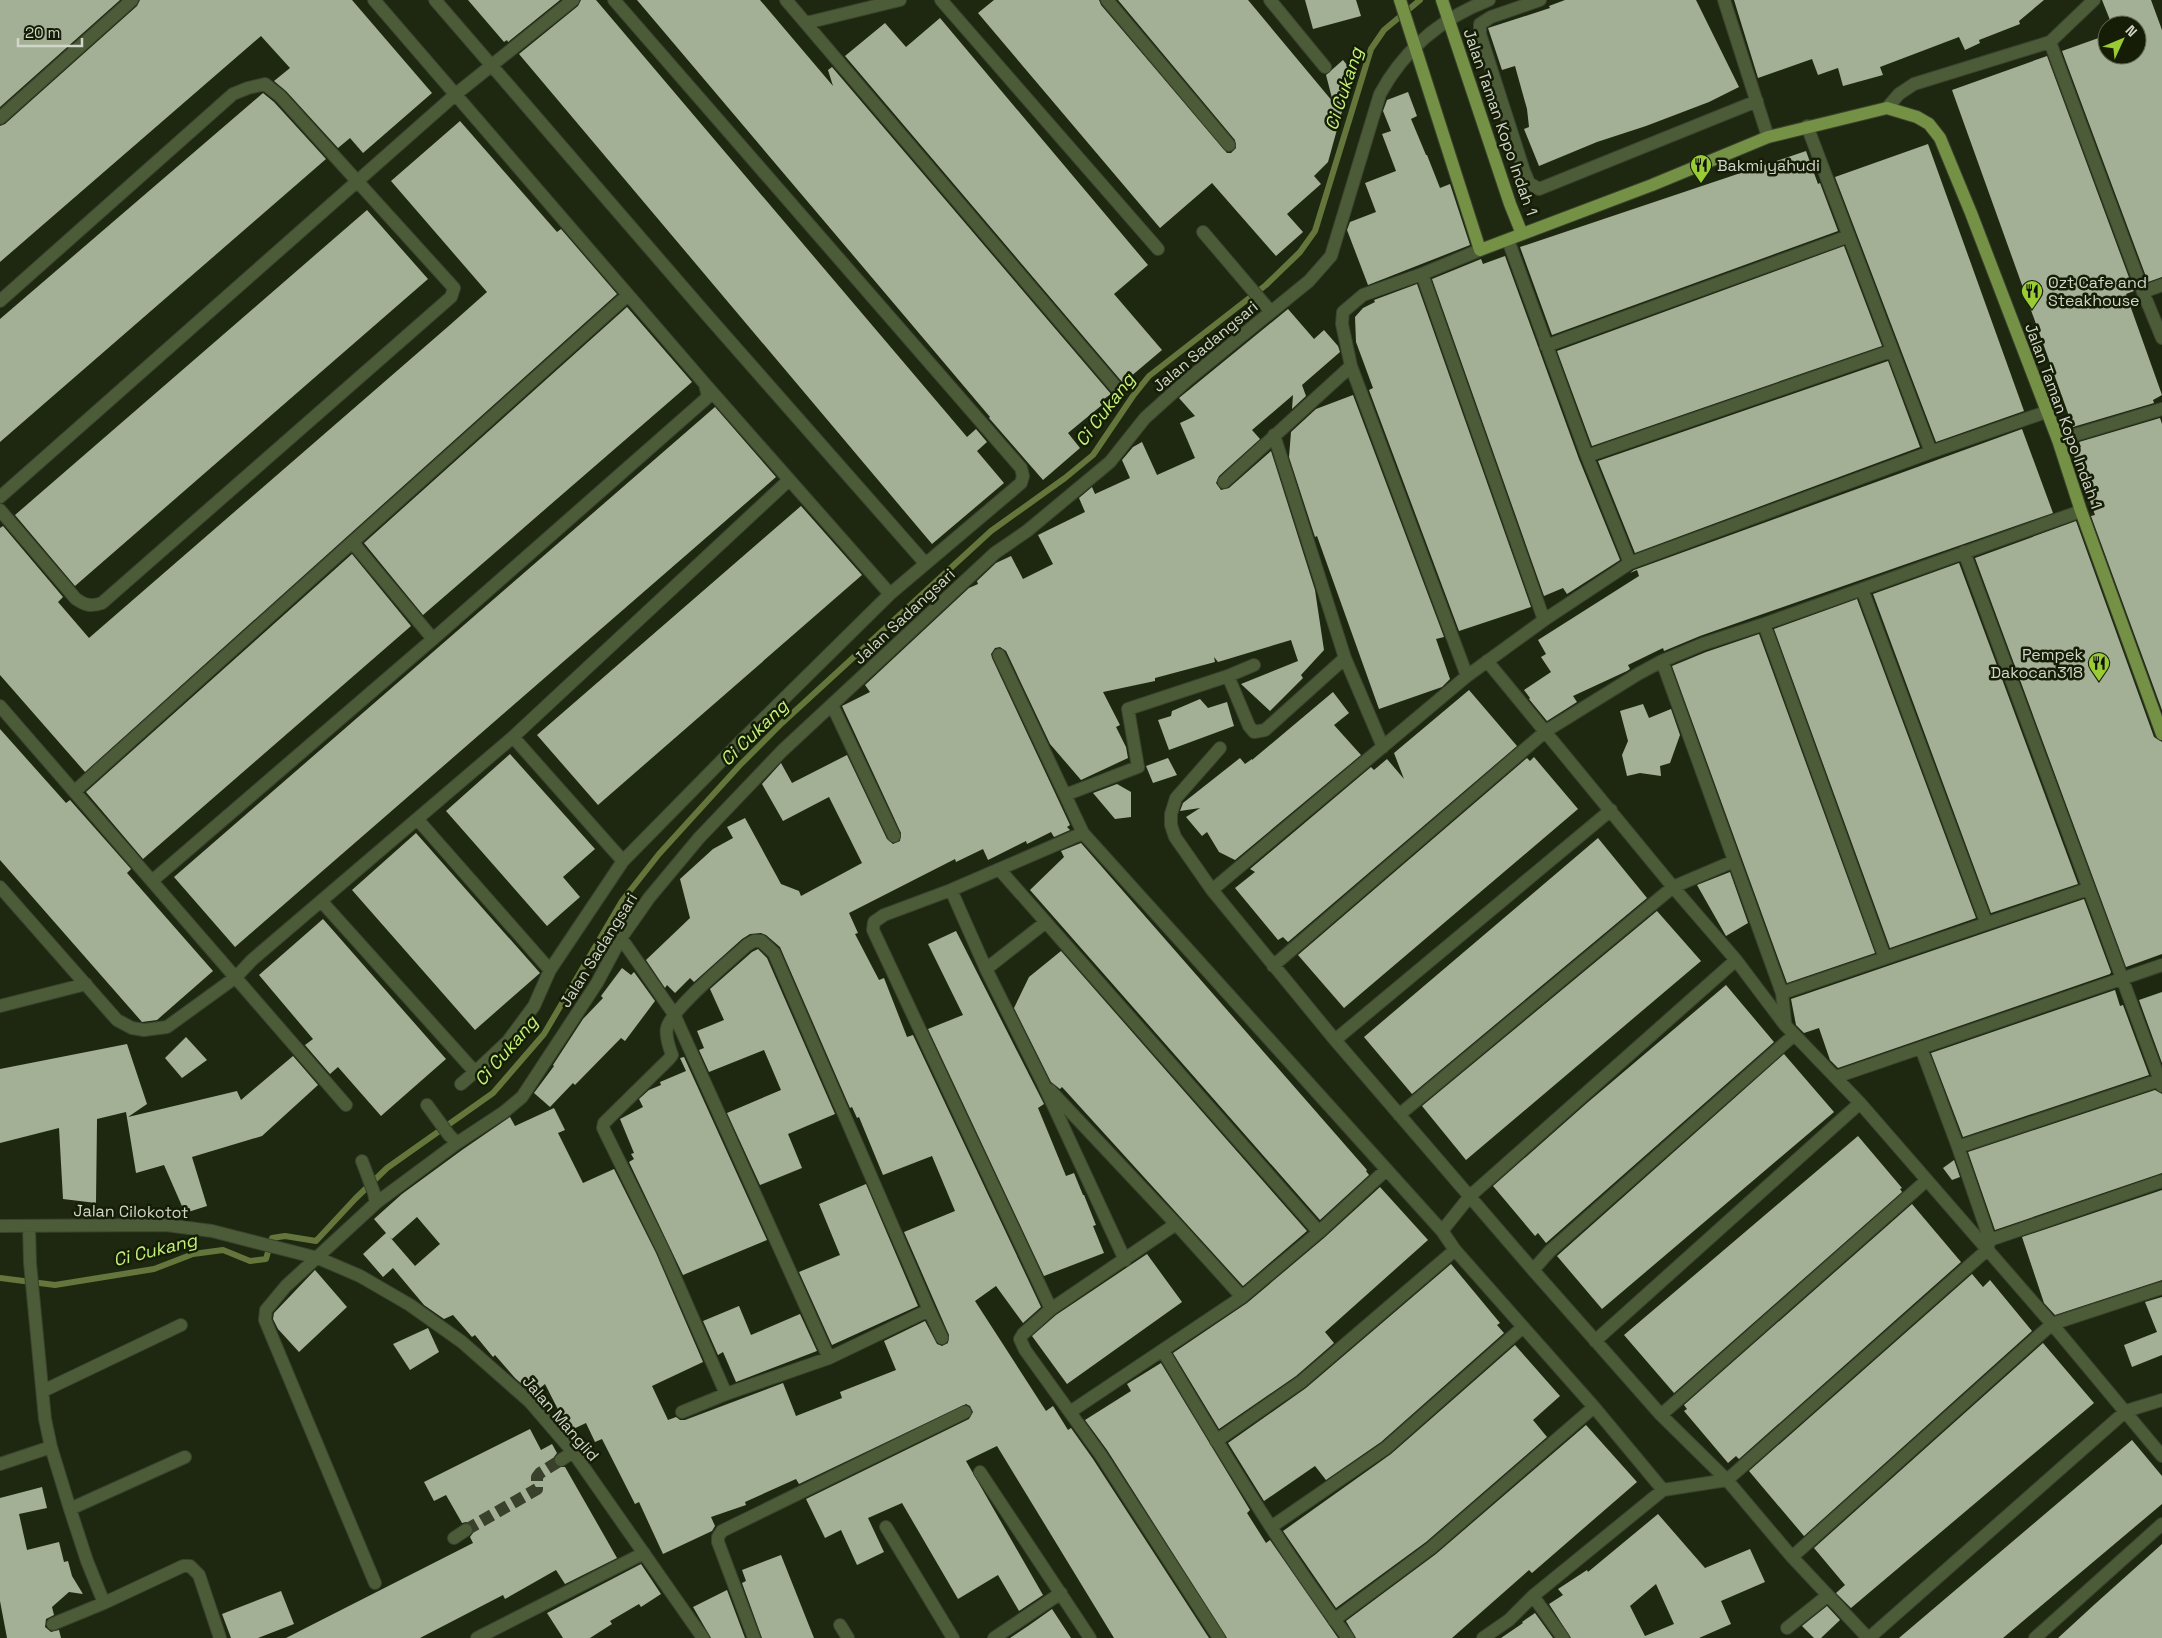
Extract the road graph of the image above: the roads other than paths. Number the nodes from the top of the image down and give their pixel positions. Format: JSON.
{"nodes":[{"id":1,"x":132,"y":0,"type":"edge"},
{"id":2,"x":374,"y":0,"type":"edge"},
{"id":3,"x":435,"y":0,"type":"edge"},
{"id":4,"x":573,"y":0,"type":"edge"},
{"id":5,"x":614,"y":0,"type":"edge"},
{"id":6,"x":786,"y":0,"type":"edge"},
{"id":7,"x":900,"y":0,"type":"edge"},
{"id":8,"x":941,"y":0,"type":"edge"},
{"id":9,"x":1108,"y":0,"type":"edge"},
{"id":10,"x":1270,"y":0,"type":"edge"},
{"id":11,"x":1400,"y":0,"type":"edge"},
{"id":12,"x":1489,"y":0,"type":"edge"},
{"id":13,"x":1540,"y":0,"type":"edge"},
{"id":14,"x":1724,"y":0,"type":"edge"},
{"id":15,"x":2094,"y":0,"type":"edge"},
{"id":16,"x":1443,"y":2,"type":"edge"},
{"id":17,"x":1449,"y":20,"type":"junction"},
{"id":18,"x":806,"y":23,"type":"junction"},
{"id":19,"x":2050,"y":42,"type":"junction"},
{"id":20,"x":1416,"y":45,"type":"junction"},
{"id":21,"x":492,"y":64,"type":"junction"},
{"id":22,"x":1325,"y":67,"type":"dead end"},
{"id":23,"x":456,"y":94,"type":"junction"},
{"id":24,"x":1756,"y":101,"type":"junction"},
{"id":25,"x":1887,"y":108,"type":"junction"},
{"id":26,"x":0,"y":118,"type":"edge"},
{"id":27,"x":1808,"y":126,"type":"junction"},
{"id":28,"x":1768,"y":137,"type":"junction"},
{"id":29,"x":1230,"y":145,"type":"dead end"},
{"id":30,"x":357,"y":181,"type":"junction"},
{"id":31,"x":1203,"y":232,"type":"dead end"},
{"id":32,"x":1522,"y":234,"type":"junction"},
{"id":33,"x":1849,"y":236,"type":"junction"},
{"id":34,"x":1508,"y":240,"type":"junction"},
{"id":35,"x":1158,"y":250,"type":"dead end"},
{"id":36,"x":1480,"y":250,"type":"junction"},
{"id":37,"x":1422,"y":274,"type":"junction"},
{"id":38,"x":2162,"y":285,"type":"edge"},
{"id":39,"x":2143,"y":292,"type":"junction"},
{"id":40,"x":628,"y":295,"type":"junction"},
{"id":41,"x":0,"y":301,"type":"edge"},
{"id":42,"x":1271,"y":312,"type":"junction"},
{"id":43,"x":2162,"y":338,"type":"edge"},
{"id":44,"x":1546,"y":346,"type":"junction"},
{"id":45,"x":1891,"y":351,"type":"junction"},
{"id":46,"x":1351,"y":366,"type":"junction"},
{"id":47,"x":704,"y":384,"type":"junction"},
{"id":48,"x":1120,"y":392,"type":"dead end"},
{"id":49,"x":2162,"y":410,"type":"edge"},
{"id":50,"x":2046,"y":412,"type":"junction"},
{"id":51,"x":1274,"y":435,"type":"junction"},
{"id":52,"x":2058,"y":440,"type":"junction"},
{"id":53,"x":1931,"y":452,"type":"junction"},
{"id":54,"x":1586,"y":456,"type":"junction"},
{"id":55,"x":789,"y":480,"type":"junction"},
{"id":56,"x":1224,"y":482,"type":"dead end"},
{"id":57,"x":0,"y":497,"type":"edge"},
{"id":58,"x":0,"y":510,"type":"edge"},
{"id":59,"x":2081,"y":511,"type":"junction"},
{"id":60,"x":354,"y":543,"type":"junction"},
{"id":61,"x":1964,"y":552,"type":"junction"},
{"id":62,"x":925,"y":563,"type":"junction"},
{"id":63,"x":1630,"y":563,"type":"junction"},
{"id":64,"x":1862,"y":589,"type":"junction"},
{"id":65,"x":890,"y":594,"type":"junction"},
{"id":66,"x":1544,"y":620,"type":"junction"},
{"id":67,"x":1764,"y":624,"type":"junction"},
{"id":68,"x":433,"y":639,"type":"junction"},
{"id":69,"x":999,"y":655,"type":"dead end"},
{"id":70,"x":1345,"y":658,"type":"junction"},
{"id":71,"x":1487,"y":661,"type":"junction"},
{"id":72,"x":1662,"y":661,"type":"junction"},
{"id":73,"x":1254,"y":665,"type":"dead end"},
{"id":74,"x":1228,"y":676,"type":"junction"},
{"id":75,"x":1466,"y":676,"type":"junction"},
{"id":76,"x":832,"y":705,"type":"junction"},
{"id":77,"x":0,"y":706,"type":"edge"},
{"id":78,"x":1546,"y":731,"type":"junction"},
{"id":79,"x":2162,"y":734,"type":"edge"},
{"id":80,"x":514,"y":737,"type":"junction"},
{"id":81,"x":1383,"y":747,"type":"junction"},
{"id":82,"x":1220,"y":748,"type":"dead end"},
{"id":83,"x":75,"y":791,"type":"junction"},
{"id":84,"x":1065,"y":795,"type":"junction"},
{"id":85,"x":1611,"y":810,"type":"junction"},
{"id":86,"x":418,"y":820,"type":"junction"},
{"id":87,"x":1083,"y":832,"type":"junction"},
{"id":88,"x":894,"y":836,"type":"dead end"},
{"id":89,"x":623,"y":861,"type":"junction"},
{"id":90,"x":1734,"y":862,"type":"junction"},
{"id":91,"x":999,"y":869,"type":"junction"},
{"id":92,"x":152,"y":881,"type":"junction"},
{"id":93,"x":0,"y":887,"type":"edge"},
{"id":94,"x":1673,"y":887,"type":"junction"},
{"id":95,"x":2088,"y":889,"type":"junction"},
{"id":96,"x":950,"y":890,"type":"junction"},
{"id":97,"x":1212,"y":890,"type":"junction"},
{"id":98,"x":322,"y":902,"type":"junction"},
{"id":99,"x":1046,"y":922,"type":"junction"},
{"id":100,"x":1986,"y":922,"type":"junction"},
{"id":101,"x":621,"y":938,"type":"junction"},
{"id":102,"x":1885,"y":958,"type":"junction"},
{"id":103,"x":1736,"y":960,"type":"junction"},
{"id":104,"x":2162,"y":965,"type":"edge"},
{"id":105,"x":1273,"y":966,"type":"junction"},
{"id":106,"x":986,"y":969,"type":"junction"},
{"id":107,"x":550,"y":970,"type":"junction"},
{"id":108,"x":236,"y":977,"type":"junction"},
{"id":109,"x":2123,"y":979,"type":"junction"},
{"id":110,"x":86,"y":984,"type":"junction"},
{"id":111,"x":1782,"y":993,"type":"junction"},
{"id":112,"x":0,"y":1006,"type":"edge"},
{"id":113,"x":674,"y":1014,"type":"junction"},
{"id":114,"x":1785,"y":1025,"type":"junction"},
{"id":115,"x":1794,"y":1035,"type":"junction"},
{"id":116,"x":1335,"y":1040,"type":"junction"},
{"id":117,"x":1921,"y":1048,"type":"junction"},
{"id":118,"x":475,"y":1072,"type":"junction"},
{"id":119,"x":1836,"y":1077,"type":"junction"},
{"id":120,"x":1042,"y":1081,"type":"junction"},
{"id":121,"x":2161,"y":1083,"type":"edge"},
{"id":122,"x":461,"y":1084,"type":"dead end"},
{"id":123,"x":1860,"y":1104,"type":"junction"},
{"id":124,"x":346,"y":1105,"type":"dead end"},
{"id":125,"x":427,"y":1105,"type":"dead end"},
{"id":126,"x":1399,"y":1115,"type":"junction"},
{"id":127,"x":453,"y":1139,"type":"junction"},
{"id":128,"x":1958,"y":1147,"type":"junction"},
{"id":129,"x":362,"y":1160,"type":"dead end"},
{"id":130,"x":1386,"y":1170,"type":"junction"},
{"id":131,"x":1927,"y":1180,"type":"junction"},
{"id":132,"x":2162,"y":1181,"type":"edge"},
{"id":133,"x":1470,"y":1196,"type":"junction"},
{"id":134,"x":375,"y":1198,"type":"junction"},
{"id":135,"x":1176,"y":1224,"type":"junction"},
{"id":136,"x":0,"y":1226,"type":"edge"},
{"id":137,"x":29,"y":1226,"type":"junction"},
{"id":138,"x":1442,"y":1231,"type":"junction"},
{"id":139,"x":1319,"y":1232,"type":"junction"},
{"id":140,"x":1988,"y":1245,"type":"junction"},
{"id":141,"x":1455,"y":1250,"type":"junction"},
{"id":142,"x":318,"y":1258,"type":"junction"},
{"id":143,"x":1125,"y":1260,"type":"junction"},
{"id":144,"x":1532,"y":1270,"type":"junction"},
{"id":145,"x":2162,"y":1288,"type":"edge"},
{"id":146,"x":1242,"y":1297,"type":"junction"},
{"id":147,"x":1051,"y":1309,"type":"junction"},
{"id":148,"x":929,"y":1310,"type":"junction"},
{"id":149,"x":2052,"y":1324,"type":"junction"},
{"id":150,"x":181,"y":1325,"type":"dead end"},
{"id":151,"x":1522,"y":1328,"type":"junction"},
{"id":152,"x":942,"y":1338,"type":"dead end"},
{"id":153,"x":1595,"y":1341,"type":"junction"},
{"id":154,"x":1163,"y":1351,"type":"junction"},
{"id":155,"x":829,"y":1358,"type":"junction"},
{"id":156,"x":43,"y":1391,"type":"junction"},
{"id":157,"x":726,"y":1394,"type":"junction"},
{"id":158,"x":2162,"y":1400,"type":"edge"},
{"id":159,"x":1594,"y":1407,"type":"junction"},
{"id":160,"x":2126,"y":1411,"type":"junction"},
{"id":161,"x":682,"y":1412,"type":"dead end"},
{"id":162,"x":965,"y":1412,"type":"dead end"},
{"id":163,"x":1070,"y":1412,"type":"junction"},
{"id":164,"x":1661,"y":1415,"type":"junction"},
{"id":165,"x":1216,"y":1441,"type":"junction"},
{"id":166,"x":51,"y":1447,"type":"junction"},
{"id":167,"x":573,"y":1452,"type":"junction"},
{"id":168,"x":2162,"y":1456,"type":"edge"},
{"id":169,"x":185,"y":1457,"type":"dead end"},
{"id":170,"x":561,"y":1460,"type":"tunnel mouth"},
{"id":171,"x":0,"y":1464,"type":"edge"},
{"id":172,"x":980,"y":1472,"type":"dead end"},
{"id":173,"x":1727,"y":1480,"type":"junction"},
{"id":174,"x":1663,"y":1490,"type":"junction"},
{"id":175,"x":70,"y":1509,"type":"junction"},
{"id":176,"x":2162,"y":1524,"type":"edge"},
{"id":177,"x":886,"y":1527,"type":"dead end"},
{"id":178,"x":1272,"y":1527,"type":"junction"},
{"id":179,"x":466,"y":1530,"type":"tunnel mouth"},
{"id":180,"x":454,"y":1538,"type":"dead end"},
{"id":181,"x":644,"y":1553,"type":"junction"},
{"id":182,"x":1792,"y":1557,"type":"junction"},
{"id":183,"x":375,"y":1583,"type":"dead end"},
{"id":184,"x":1062,"y":1593,"type":"junction"},
{"id":185,"x":1533,"y":1596,"type":"junction"},
{"id":186,"x":1827,"y":1596,"type":"junction"},
{"id":187,"x":104,"y":1603,"type":"junction"},
{"id":188,"x":1334,"y":1620,"type":"junction"},
{"id":189,"x":53,"y":1624,"type":"dead end"},
{"id":190,"x":840,"y":1625,"type":"dead end"},
{"id":191,"x":1787,"y":1628,"type":"dead end"},
{"id":192,"x":220,"y":1638,"type":"edge"},
{"id":193,"x":477,"y":1638,"type":"edge"},
{"id":194,"x":703,"y":1638,"type":"edge"},
{"id":195,"x":754,"y":1638,"type":"edge"},
{"id":196,"x":848,"y":1638,"type":"edge"},
{"id":197,"x":953,"y":1638,"type":"edge"},
{"id":198,"x":994,"y":1638,"type":"edge"},
{"id":199,"x":1090,"y":1638,"type":"edge"},
{"id":200,"x":1219,"y":1638,"type":"edge"},
{"id":201,"x":1348,"y":1638,"type":"edge"},
{"id":202,"x":1483,"y":1638,"type":"edge"},
{"id":203,"x":1563,"y":1638,"type":"edge"},
{"id":204,"x":1868,"y":1638,"type":"edge"},
{"id":205,"x":2035,"y":1638,"type":"edge"}],
"edges":[{"from":1,"to":26,"type":"street"},
{"from":2,"to":23,"type":"street"},
{"from":3,"to":21,"type":"street"},
{"from":4,"to":21,"type":"street"},
{"from":5,"to":62,"type":"street"},
{"from":6,"to":18,"type":"street"},
{"from":7,"to":18,"type":"street"},
{"from":8,"to":35,"type":"street"},
{"from":9,"to":29,"type":"street"},
{"from":10,"to":22,"type":"street"},
{"from":11,"to":20,"type":"main road"},
{"from":12,"to":17,"type":"street","name":"Jalan Sadangsari"},
{"from":13,"to":24,"type":"street"},
{"from":14,"to":24,"type":"street"},
{"from":15,"to":19,"type":"street"},
{"from":16,"to":17,"type":"main road","name":"Jalan Taman Kopo Indah 1"},
{"from":17,"to":20,"type":"street","name":"Jalan Sadangsari"},
{"from":17,"to":32,"type":"main road","name":"Jalan Taman Kopo Indah 1"},
{"from":18,"to":48,"type":"street"},
{"from":19,"to":25,"type":"street"},
{"from":19,"to":39,"type":"street"},
{"from":20,"to":36,"type":"main road"},
{"from":20,"to":42,"type":"street","name":"Jalan Sadangsari"},
{"from":21,"to":23,"type":"street"},
{"from":21,"to":62,"type":"street"},
{"from":23,"to":30,"type":"street"},
{"from":23,"to":40,"type":"street"},
{"from":24,"to":28,"type":"street"},
{"from":25,"to":27,"type":"main road","name":"Jalan Taman Kopo Indah 1"},
{"from":25,"to":50,"type":"main road","name":"Jalan Taman Kopo Indah 1"},
{"from":27,"to":28,"type":"main road","name":"Jalan Taman Kopo Indah 1"},
{"from":27,"to":33,"type":"street"},
{"from":28,"to":32,"type":"main road","name":"Jalan Taman Kopo Indah 1"},
{"from":30,"to":41,"type":"street"},
{"from":30,"to":57,"type":"street"},
{"from":30,"to":58,"type":"street"},
{"from":31,"to":42,"type":"street"},
{"from":32,"to":34,"type":"main road","name":"Jalan Taman Kopo Indah 1"},
{"from":33,"to":44,"type":"street"},
{"from":33,"to":45,"type":"street"},
{"from":34,"to":36,"type":"main road","name":"Jalan Taman Kopo Indah 1"},
{"from":34,"to":44,"type":"street"},
{"from":36,"to":37,"type":"street"},
{"from":37,"to":46,"type":"street"},
{"from":37,"to":66,"type":"street"},
{"from":38,"to":39,"type":"street"},
{"from":39,"to":43,"type":"street"},
{"from":40,"to":47,"type":"street"},
{"from":40,"to":60,"type":"street"},
{"from":42,"to":76,"type":"street","name":"Jalan Sadangsari"},
{"from":44,"to":54,"type":"street"},
{"from":45,"to":53,"type":"street"},
{"from":45,"to":54,"type":"street"},
{"from":46,"to":51,"type":"street"},
{"from":46,"to":75,"type":"street"},
{"from":47,"to":55,"type":"street"},
{"from":47,"to":68,"type":"street"},
{"from":49,"to":52,"type":"street"},
{"from":50,"to":52,"type":"main road","name":"Jalan Taman Kopo Indah 1"},
{"from":50,"to":53,"type":"street"},
{"from":51,"to":56,"type":"street"},
{"from":51,"to":70,"type":"street"},
{"from":52,"to":59,"type":"main road","name":"Jalan Taman Kopo Indah 1"},
{"from":53,"to":63,"type":"street"},
{"from":54,"to":63,"type":"street"},
{"from":55,"to":65,"type":"street"},
{"from":55,"to":80,"type":"street"},
{"from":59,"to":61,"type":"street"},
{"from":59,"to":79,"type":"main road","name":"Jalan Taman Kopo Indah 1"},
{"from":60,"to":68,"type":"street"},
{"from":60,"to":83,"type":"street"},
{"from":61,"to":64,"type":"street"},
{"from":61,"to":95,"type":"street"},
{"from":62,"to":65,"type":"street"},
{"from":63,"to":66,"type":"street"},
{"from":64,"to":67,"type":"street"},
{"from":64,"to":100,"type":"street"},
{"from":65,"to":89,"type":"street"},
{"from":66,"to":71,"type":"street"},
{"from":67,"to":72,"type":"street"},
{"from":67,"to":102,"type":"street"},
{"from":68,"to":92,"type":"street"},
{"from":69,"to":84,"type":"street"},
{"from":70,"to":74,"type":"street"},
{"from":70,"to":81,"type":"street"},
{"from":71,"to":75,"type":"street"},
{"from":71,"to":78,"type":"street"},
{"from":72,"to":78,"type":"street"},
{"from":72,"to":90,"type":"street"},
{"from":73,"to":74,"type":"street"},
{"from":74,"to":84,"type":"street"},
{"from":75,"to":81,"type":"street"},
{"from":76,"to":88,"type":"street"},
{"from":76,"to":101,"type":"street","name":"Jalan Sadangsari"},
{"from":77,"to":83,"type":"street"},
{"from":78,"to":85,"type":"street"},
{"from":78,"to":105,"type":"street"},
{"from":80,"to":86,"type":"street"},
{"from":80,"to":89,"type":"street"},
{"from":81,"to":97,"type":"street"},
{"from":82,"to":97,"type":"street"},
{"from":83,"to":92,"type":"street"},
{"from":84,"to":87,"type":"street"},
{"from":85,"to":94,"type":"street"},
{"from":85,"to":116,"type":"street"},
{"from":86,"to":98,"type":"street"},
{"from":86,"to":107,"type":"street"},
{"from":87,"to":91,"type":"street"},
{"from":87,"to":130,"type":"street"},
{"from":89,"to":107,"type":"street"},
{"from":90,"to":94,"type":"street"},
{"from":90,"to":111,"type":"street"},
{"from":91,"to":96,"type":"street"},
{"from":91,"to":99,"type":"street"},
{"from":92,"to":108,"type":"street"},
{"from":93,"to":110,"type":"street"},
{"from":94,"to":103,"type":"street"},
{"from":94,"to":126,"type":"street"},
{"from":95,"to":100,"type":"street"},
{"from":95,"to":109,"type":"street"},
{"from":96,"to":106,"type":"street"},
{"from":96,"to":147,"type":"street"},
{"from":97,"to":105,"type":"street"},
{"from":98,"to":108,"type":"street"},
{"from":98,"to":118,"type":"street"},
{"from":99,"to":106,"type":"street"},
{"from":99,"to":139,"type":"street"},
{"from":100,"to":102,"type":"street"},
{"from":101,"to":113,"type":"street"},
{"from":101,"to":127,"type":"street","name":"Jalan Sadangsari"},
{"from":102,"to":111,"type":"street"},
{"from":103,"to":114,"type":"street"},
{"from":103,"to":133,"type":"street"},
{"from":104,"to":109,"type":"street"},
{"from":105,"to":116,"type":"street"},
{"from":106,"to":120,"type":"street"},
{"from":107,"to":118,"type":"street"},
{"from":108,"to":110,"type":"street"},
{"from":108,"to":124,"type":"street"},
{"from":109,"to":117,"type":"street"},
{"from":109,"to":121,"type":"street"},
{"from":110,"to":112,"type":"street"},
{"from":111,"to":114,"type":"street"},
{"from":113,"to":148,"type":"street"},
{"from":113,"to":155,"type":"street"},
{"from":113,"to":157,"type":"street"},
{"from":114,"to":115,"type":"street"},
{"from":115,"to":119,"type":"street"},
{"from":115,"to":144,"type":"street"},
{"from":116,"to":126,"type":"street"},
{"from":117,"to":119,"type":"street"},
{"from":117,"to":128,"type":"street"},
{"from":118,"to":122,"type":"street"},
{"from":119,"to":123,"type":"street"},
{"from":120,"to":135,"type":"street"},
{"from":120,"to":143,"type":"street"},
{"from":121,"to":128,"type":"street"},
{"from":123,"to":131,"type":"street"},
{"from":123,"to":153,"type":"street"},
{"from":125,"to":127,"type":"street"},
{"from":126,"to":133,"type":"street"},
{"from":127,"to":134,"type":"street","name":"Jalan Sadangsari"},
{"from":128,"to":140,"type":"street"},
{"from":129,"to":134,"type":"street"},
{"from":130,"to":138,"type":"street"},
{"from":130,"to":139,"type":"street"},
{"from":131,"to":140,"type":"street"},
{"from":131,"to":164,"type":"street"},
{"from":132,"to":140,"type":"street"},
{"from":133,"to":138,"type":"street"},
{"from":133,"to":144,"type":"street"},
{"from":134,"to":142,"type":"street","name":"Jalan Sadangsari"},
{"from":135,"to":143,"type":"street"},
{"from":135,"to":146,"type":"street"},
{"from":136,"to":137,"type":"street","name":"Jalan Cilokotot"},
{"from":137,"to":142,"type":"street","name":"Jalan Cilokotot"},
{"from":137,"to":156,"type":"street"},
{"from":138,"to":141,"type":"street"},
{"from":139,"to":146,"type":"street"},
{"from":140,"to":149,"type":"street"},
{"from":140,"to":173,"type":"street"},
{"from":141,"to":151,"type":"street"},
{"from":141,"to":165,"type":"street"},
{"from":142,"to":167,"type":"street","name":"Jalan Manglid"},
{"from":142,"to":183,"type":"street","name":"Jalan Sadangsari"},
{"from":143,"to":147,"type":"street"},
{"from":144,"to":153,"type":"street"},
{"from":145,"to":149,"type":"street"},
{"from":146,"to":154,"type":"street"},
{"from":147,"to":163,"type":"street"},
{"from":148,"to":152,"type":"street"},
{"from":148,"to":155,"type":"street"},
{"from":149,"to":160,"type":"street"},
{"from":149,"to":182,"type":"street"},
{"from":150,"to":156,"type":"street"},
{"from":151,"to":159,"type":"street"},
{"from":151,"to":178,"type":"street"},
{"from":153,"to":164,"type":"street"},
{"from":154,"to":163,"type":"street"},
{"from":154,"to":165,"type":"street"},
{"from":155,"to":157,"type":"street"},
{"from":156,"to":166,"type":"street"},
{"from":157,"to":161,"type":"street"},
{"from":158,"to":160,"type":"street"},
{"from":159,"to":174,"type":"street"},
{"from":159,"to":188,"type":"street"},
{"from":160,"to":168,"type":"street"},
{"from":160,"to":204,"type":"street"},
{"from":162,"to":195,"type":"street"},
{"from":163,"to":200,"type":"street"},
{"from":164,"to":173,"type":"street"},
{"from":165,"to":178,"type":"street"},
{"from":166,"to":171,"type":"street"},
{"from":166,"to":175,"type":"street"},
{"from":167,"to":170,"type":"street"},
{"from":167,"to":181,"type":"street","name":"Jalan Manglid"},
{"from":169,"to":175,"type":"street"},
{"from":172,"to":184,"type":"street"},
{"from":173,"to":174,"type":"street"},
{"from":173,"to":182,"type":"street"},
{"from":174,"to":185,"type":"street"},
{"from":175,"to":187,"type":"street"},
{"from":176,"to":205,"type":"street"},
{"from":177,"to":197,"type":"street"},
{"from":178,"to":188,"type":"street"},
{"from":179,"to":180,"type":"street"},
{"from":181,"to":193,"type":"street"},
{"from":181,"to":194,"type":"street","name":"Jalan Manglid"},
{"from":182,"to":186,"type":"street"},
{"from":184,"to":198,"type":"street"},
{"from":184,"to":199,"type":"street"},
{"from":185,"to":202,"type":"street"},
{"from":185,"to":203,"type":"street"},
{"from":186,"to":191,"type":"street"},
{"from":186,"to":204,"type":"street"},
{"from":187,"to":189,"type":"street"},
{"from":187,"to":192,"type":"street"},
{"from":188,"to":201,"type":"street"},
{"from":190,"to":196,"type":"street"}]}
